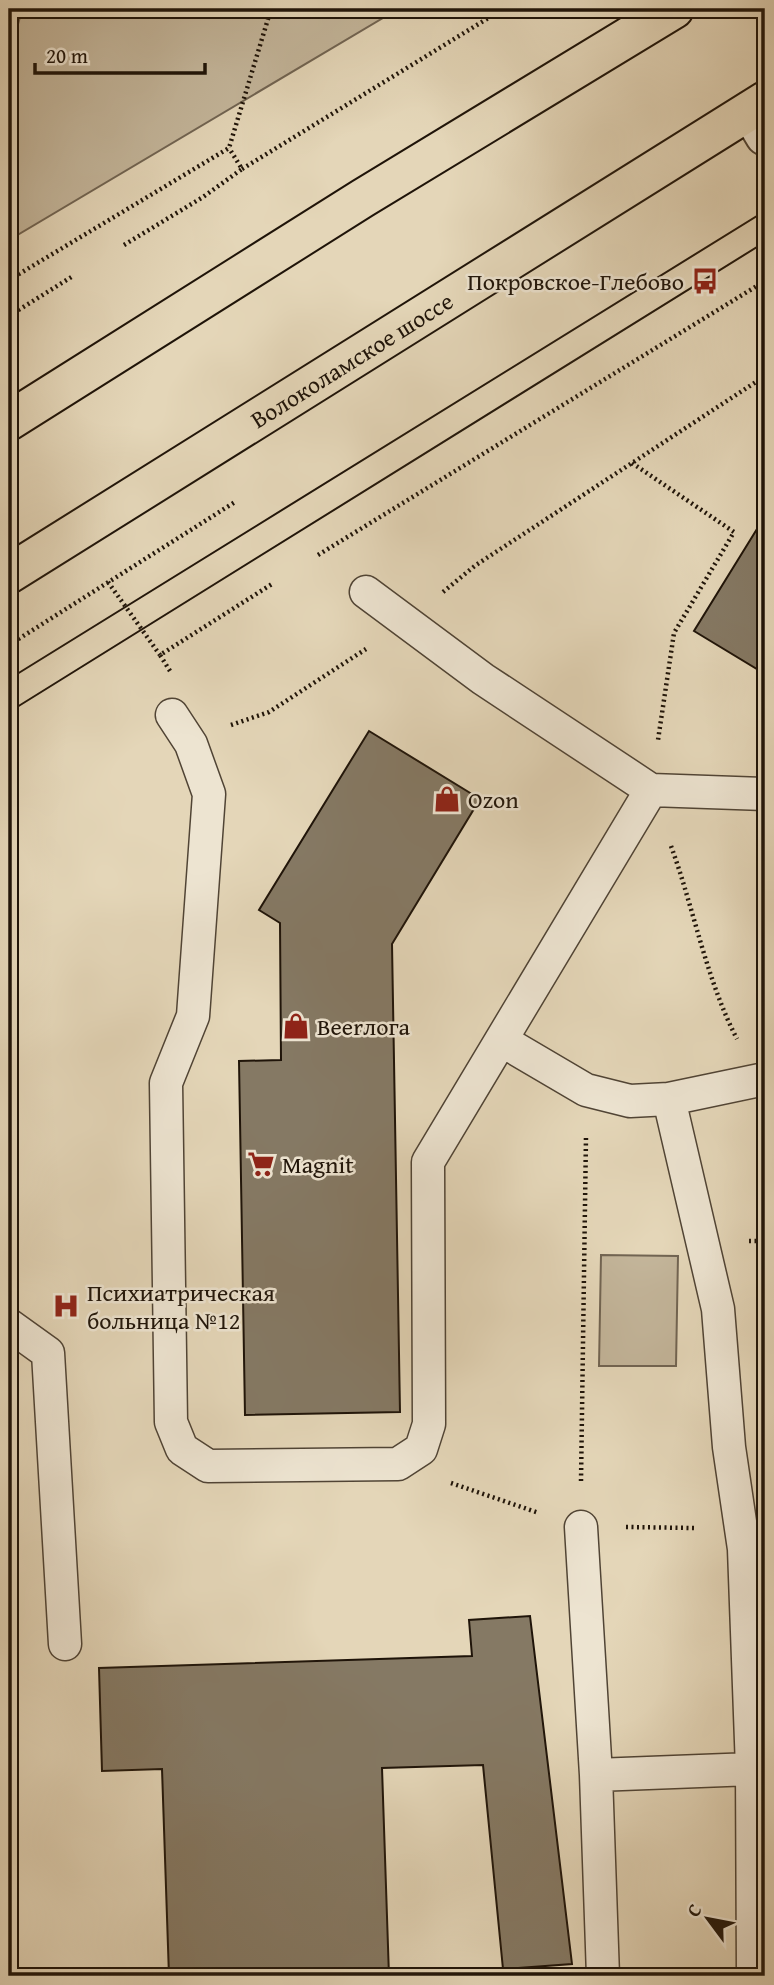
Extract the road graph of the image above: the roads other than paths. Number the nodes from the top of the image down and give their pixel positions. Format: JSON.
{"nodes":[{"id":1,"x":674,"y":9,"type":"edge"},
{"id":2,"x":760,"y":116,"type":"edge"},
{"id":3,"x":9,"y":421,"type":"edge"},
{"id":4,"x":9,"y":573,"type":"edge"},
{"id":5,"x":366,"y":592,"type":"dead end"},
{"id":6,"x":172,"y":715,"type":"dead end"},
{"id":7,"x":651,"y":790,"type":"junction"},
{"id":8,"x":765,"y":794,"type":"edge"},
{"id":9,"x":501,"y":1040,"type":"junction"},
{"id":10,"x":762,"y":1081,"type":"edge"},
{"id":11,"x":669,"y":1099,"type":"junction"},
{"id":12,"x":9,"y":1325,"type":"edge"},
{"id":13,"x":581,"y":1527,"type":"road end"},
{"id":14,"x":65,"y":1644,"type":"dead end"},
{"id":15,"x":752,"y":1769,"type":"junction"},
{"id":16,"x":596,"y":1775,"type":"junction"},
{"id":17,"x":603,"y":1976,"type":"edge"},
{"id":18,"x":753,"y":1976,"type":"edge"}],
"edges":[{"from":1,"to":3,"type":"main road"},
{"from":2,"to":4,"type":"main road","name":"Волоколамское шоссе"},
{"from":5,"to":7,"type":"lane"},
{"from":6,"to":9,"type":"lane"},
{"from":7,"to":8,"type":"lane"},
{"from":7,"to":9,"type":"lane"},
{"from":9,"to":11,"type":"lane"},
{"from":10,"to":11,"type":"lane"},
{"from":11,"to":15,"type":"lane"},
{"from":12,"to":14,"type":"lane"},
{"from":13,"to":16,"type":"lane"},
{"from":15,"to":16,"type":"lane"},
{"from":15,"to":18,"type":"lane"},
{"from":16,"to":17,"type":"lane"}]}
